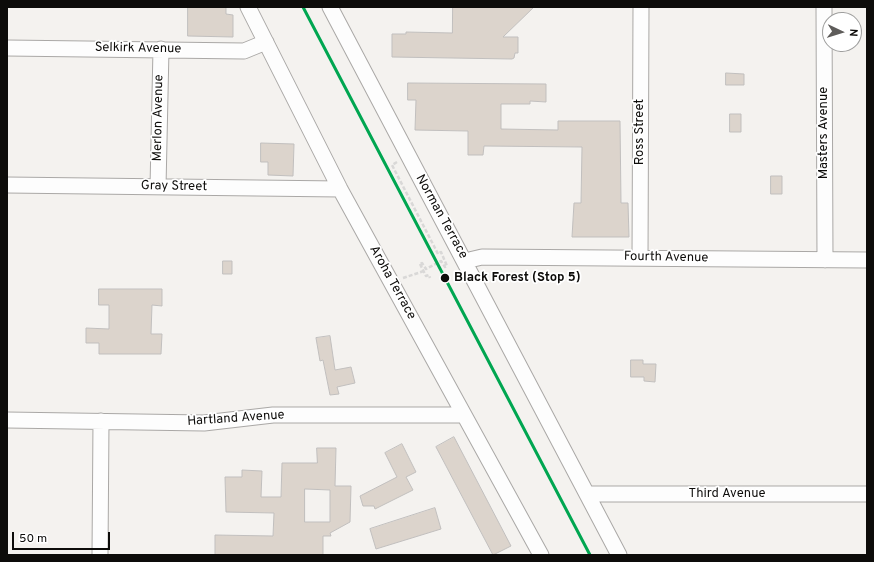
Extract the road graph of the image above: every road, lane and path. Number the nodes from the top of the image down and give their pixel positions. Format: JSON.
{"nodes":[{"id":1,"x":248,"y":7,"type":"edge"},
{"id":2,"x":330,"y":7,"type":"edge"},
{"id":3,"x":641,"y":7,"type":"edge"},
{"id":4,"x":824,"y":7,"type":"edge"},
{"id":5,"x":266,"y":42,"type":"junction"},
{"id":6,"x":7,"y":48,"type":"edge"},
{"id":7,"x":161,"y":49,"type":"junction"},
{"id":8,"x":397,"y":162,"type":"dead end"},
{"id":9,"x":7,"y":185,"type":"edge"},
{"id":10,"x":158,"y":186,"type":"junction"},
{"id":11,"x":340,"y":189,"type":"junction"},
{"id":12,"x":640,"y":258,"type":"junction"},
{"id":13,"x":825,"y":260,"type":"junction"},
{"id":14,"x":867,"y":260,"type":"edge"},
{"id":15,"x":465,"y":261,"type":"junction"},
{"id":16,"x":424,"y":271,"type":"junction"},
{"id":17,"x":430,"y":278,"type":"dead end"},
{"id":18,"x":392,"y":283,"type":"junction"},
{"id":19,"x":464,"y":414,"type":"junction"},
{"id":20,"x":7,"y":420,"type":"edge"},
{"id":21,"x":101,"y":421,"type":"junction"},
{"id":22,"x":587,"y":494,"type":"junction"},
{"id":23,"x":867,"y":494,"type":"edge"},
{"id":24,"x":100,"y":555,"type":"edge"},
{"id":25,"x":541,"y":555,"type":"edge"},
{"id":26,"x":619,"y":555,"type":"edge"}],
"edges":[{"from":1,"to":5,"type":"street","name":"Aroha Terrace"},
{"from":2,"to":15,"type":"street","name":"Norman Terrace"},
{"from":3,"to":12,"type":"street","name":"Ross Street"},
{"from":4,"to":13,"type":"street","name":"Masters Avenue"},
{"from":5,"to":7,"type":"street","name":"Selkirk Avenue"},
{"from":5,"to":11,"type":"street","name":"Aroha Terrace"},
{"from":6,"to":7,"type":"street","name":"Selkirk Avenue"},
{"from":7,"to":10,"type":"street","name":"Merlon Avenue"},
{"from":8,"to":16,"type":"path"},
{"from":9,"to":10,"type":"street","name":"Gray Street"},
{"from":10,"to":11,"type":"street","name":"Gray Street"},
{"from":11,"to":18,"type":"street","name":"Aroha Terrace"},
{"from":12,"to":13,"type":"street","name":"Fourth Avenue"},
{"from":12,"to":15,"type":"street","name":"Fourth Avenue"},
{"from":13,"to":14,"type":"street","name":"Fourth Avenue"},
{"from":15,"to":22,"type":"street","name":"Norman Terrace"},
{"from":16,"to":17,"type":"path"},
{"from":16,"to":18,"type":"path"},
{"from":18,"to":19,"type":"street","name":"Aroha Terrace"},
{"from":19,"to":21,"type":"street","name":"Hartland Avenue"},
{"from":19,"to":25,"type":"street","name":"Aroha Terrace"},
{"from":20,"to":21,"type":"street","name":"Hartland Avenue"},
{"from":21,"to":24,"type":"street"},
{"from":22,"to":23,"type":"street","name":"Third Avenue"},
{"from":22,"to":26,"type":"street","name":"Norman Terrace"}]}
